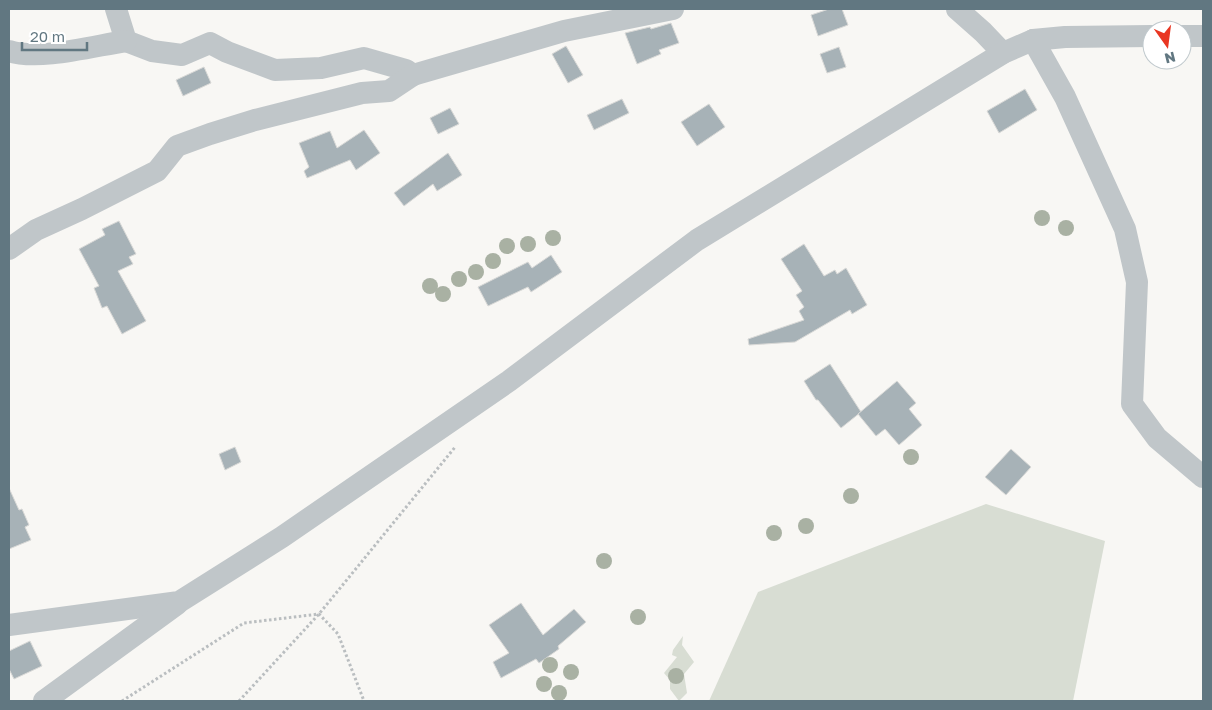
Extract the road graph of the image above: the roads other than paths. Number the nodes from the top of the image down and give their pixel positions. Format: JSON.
{"nodes":[{"id":1,"x":116,"y":9,"type":"edge"},
{"id":2,"x":673,"y":9,"type":"edge"},
{"id":3,"x":957,"y":9,"type":"edge"},
{"id":4,"x":1142,"y":36,"type":"edge"},
{"id":5,"x":1033,"y":40,"type":"junction"},
{"id":6,"x":126,"y":41,"type":"junction"},
{"id":7,"x":9,"y":51,"type":"edge"},
{"id":8,"x":1003,"y":53,"type":"junction"},
{"id":9,"x":413,"y":75,"type":"junction"},
{"id":10,"x":9,"y":249,"type":"edge"},
{"id":11,"x":1203,"y":477,"type":"edge"},
{"id":12,"x":179,"y":602,"type":"junction"},
{"id":13,"x":9,"y":625,"type":"edge"},
{"id":14,"x":44,"y":701,"type":"edge"}],
"edges":[{"from":1,"to":6,"type":"street"},
{"from":2,"to":9,"type":"street"},
{"from":3,"to":8,"type":"street"},
{"from":4,"to":5,"type":"street"},
{"from":5,"to":8,"type":"street"},
{"from":5,"to":11,"type":"street"},
{"from":6,"to":7,"type":"street"},
{"from":6,"to":9,"type":"street"},
{"from":8,"to":12,"type":"street"},
{"from":9,"to":10,"type":"street"},
{"from":12,"to":13,"type":"street"},
{"from":12,"to":14,"type":"street"}]}
